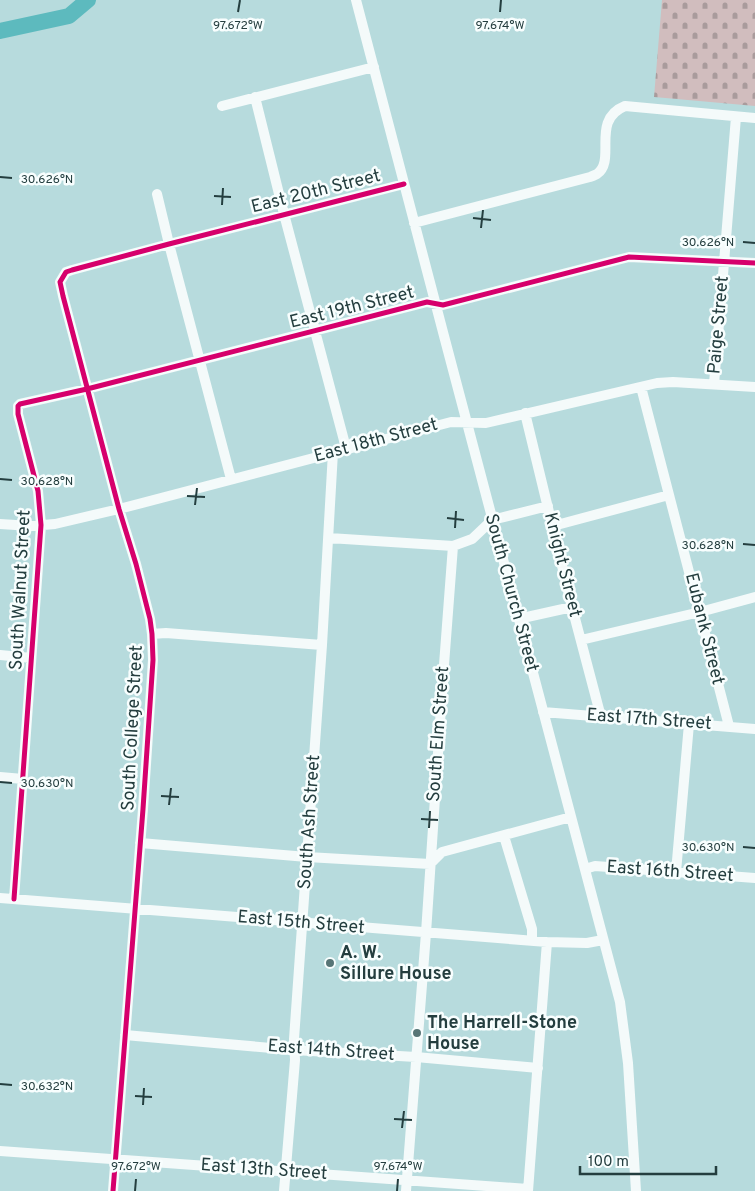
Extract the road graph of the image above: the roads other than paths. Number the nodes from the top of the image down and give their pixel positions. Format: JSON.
{"nodes":[{"id":1,"x":356,"y":0,"type":"edge"},
{"id":2,"x":374,"y":67,"type":"junction"},
{"id":3,"x":255,"y":97,"type":"junction"},
{"id":4,"x":222,"y":106,"type":"dead end"},
{"id":5,"x":736,"y":117,"type":"junction"},
{"id":6,"x":755,"y":118,"type":"edge"},
{"id":7,"x":404,"y":184,"type":"junction"},
{"id":8,"x":157,"y":194,"type":"dead end"},
{"id":9,"x":284,"y":214,"type":"junction"},
{"id":10,"x":414,"y":222,"type":"junction"},
{"id":11,"x":169,"y":244,"type":"junction"},
{"id":12,"x":724,"y":261,"type":"junction"},
{"id":13,"x":755,"y":263,"type":"edge"},
{"id":14,"x":62,"y":277,"type":"joint"},
{"id":15,"x":435,"y":303,"type":"junction"},
{"id":16,"x":315,"y":332,"type":"junction"},
{"id":17,"x":200,"y":360,"type":"junction"},
{"id":18,"x":714,"y":384,"type":"junction"},
{"id":19,"x":641,"y":386,"type":"junction"},
{"id":20,"x":755,"y":387,"type":"edge"},
{"id":21,"x":87,"y":389,"type":"junction"},
{"id":22,"x":18,"y":406,"type":"joint"},
{"id":23,"x":525,"y":414,"type":"junction"},
{"id":24,"x":467,"y":423,"type":"junction"},
{"id":25,"x":346,"y":448,"type":"junction"},
{"id":26,"x":333,"y":452,"type":"junction"},
{"id":27,"x":231,"y":479,"type":"junction"},
{"id":28,"x":669,"y":496,"type":"junction"},
{"id":29,"x":548,"y":506,"type":"junction"},
{"id":30,"x":119,"y":509,"type":"junction"},
{"id":31,"x":492,"y":520,"type":"junction"},
{"id":32,"x":0,"y":524,"type":"edge"},
{"id":33,"x":41,"y":525,"type":"junction"},
{"id":34,"x":553,"y":526,"type":"junction"},
{"id":35,"x":329,"y":538,"type":"junction"},
{"id":36,"x":453,"y":546,"type":"junction"},
{"id":37,"x":755,"y":597,"type":"edge"},
{"id":38,"x":572,"y":606,"type":"junction"},
{"id":39,"x":700,"y":612,"type":"junction"},
{"id":40,"x":518,"y":619,"type":"junction"},
{"id":41,"x":152,"y":634,"type":"junction"},
{"id":42,"x":581,"y":640,"type":"junction"},
{"id":43,"x":322,"y":645,"type":"junction"},
{"id":44,"x":0,"y":655,"type":"edge"},
{"id":45,"x":30,"y":658,"type":"junction"},
{"id":46,"x":543,"y":712,"type":"junction"},
{"id":47,"x":601,"y":717,"type":"junction"},
{"id":48,"x":688,"y":724,"type":"junction"},
{"id":49,"x":729,"y":726,"type":"junction"},
{"id":50,"x":755,"y":729,"type":"edge"},
{"id":51,"x":0,"y":777,"type":"edge"},
{"id":52,"x":23,"y":779,"type":"junction"},
{"id":53,"x":571,"y":817,"type":"junction"},
{"id":54,"x":504,"y":836,"type":"junction"},
{"id":55,"x":140,"y":843,"type":"junction"},
{"id":56,"x":307,"y":857,"type":"junction"},
{"id":57,"x":430,"y":864,"type":"junction"},
{"id":58,"x":585,"y":869,"type":"junction"},
{"id":59,"x":676,"y":872,"type":"junction"},
{"id":60,"x":755,"y":878,"type":"edge"},
{"id":61,"x":0,"y":898,"type":"edge"},
{"id":62,"x":14,"y":899,"type":"junction"},
{"id":63,"x":134,"y":909,"type":"junction"},
{"id":64,"x":303,"y":923,"type":"junction"},
{"id":65,"x":426,"y":933,"type":"junction"},
{"id":66,"x":532,"y":940,"type":"junction"},
{"id":67,"x":603,"y":940,"type":"junction"},
{"id":68,"x":548,"y":942,"type":"junction"},
{"id":69,"x":125,"y":1035,"type":"junction"},
{"id":70,"x":294,"y":1050,"type":"junction"},
{"id":71,"x":416,"y":1057,"type":"junction"},
{"id":72,"x":538,"y":1068,"type":"junction"},
{"id":73,"x":0,"y":1151,"type":"edge"},
{"id":74,"x":115,"y":1159,"type":"junction"},
{"id":75,"x":286,"y":1172,"type":"junction"},
{"id":76,"x":406,"y":1180,"type":"junction"},
{"id":77,"x":528,"y":1190,"type":"edge"},
{"id":78,"x":113,"y":1191,"type":"edge"},
{"id":79,"x":284,"y":1191,"type":"edge"},
{"id":80,"x":406,"y":1191,"type":"edge"},
{"id":81,"x":636,"y":1191,"type":"edge"}],
"edges":[{"from":1,"to":2,"type":"street","name":"South Church Street"},
{"from":2,"to":3,"type":"street"},
{"from":2,"to":7,"type":"street","name":"South Church Street"},
{"from":3,"to":4,"type":"street"},
{"from":3,"to":9,"type":"street"},
{"from":5,"to":6,"type":"street"},
{"from":5,"to":10,"type":"street"},
{"from":5,"to":12,"type":"street","name":"Paige Street"},
{"from":7,"to":9,"type":"street","name":"East 20th Street"},
{"from":7,"to":10,"type":"street","name":"South Church Street"},
{"from":8,"to":11,"type":"street"},
{"from":9,"to":11,"type":"street","name":"East 20th Street"},
{"from":9,"to":16,"type":"street"},
{"from":10,"to":15,"type":"street","name":"South Church Street"},
{"from":11,"to":14,"type":"street","name":"East 20th Street"},
{"from":11,"to":17,"type":"street"},
{"from":12,"to":13,"type":"street","name":"East 19th Street"},
{"from":12,"to":15,"type":"street","name":"East 19th Street"},
{"from":12,"to":18,"type":"street","name":"Paige Street"},
{"from":14,"to":21,"type":"street","name":"South College Street"},
{"from":15,"to":16,"type":"street","name":"East 19th Street"},
{"from":15,"to":24,"type":"street","name":"South Church Street"},
{"from":16,"to":17,"type":"street","name":"East 19th Street"},
{"from":16,"to":25,"type":"street"},
{"from":17,"to":21,"type":"street","name":"East 19th Street"},
{"from":17,"to":27,"type":"street"},
{"from":18,"to":19,"type":"street","name":"East 18th Street"},
{"from":18,"to":20,"type":"street","name":"East 18th Street"},
{"from":19,"to":23,"type":"street","name":"East 18th Street"},
{"from":19,"to":28,"type":"street","name":"Eubank Street"},
{"from":21,"to":22,"type":"street","name":"East 19th Street"},
{"from":21,"to":30,"type":"street","name":"South College Street"},
{"from":22,"to":33,"type":"street","name":"South Walnut Street"},
{"from":23,"to":24,"type":"street","name":"East 18th Street"},
{"from":23,"to":29,"type":"street","name":"Knight Street"},
{"from":24,"to":25,"type":"street","name":"East 18th Street"},
{"from":24,"to":31,"type":"street","name":"South Church Street"},
{"from":25,"to":26,"type":"street","name":"East 18th Street"},
{"from":26,"to":27,"type":"street","name":"East 18th Street"},
{"from":26,"to":35,"type":"street","name":"South Ash Street"},
{"from":27,"to":30,"type":"street","name":"East 18th Street"},
{"from":28,"to":34,"type":"street"},
{"from":28,"to":39,"type":"street","name":"Eubank Street"},
{"from":29,"to":31,"type":"street"},
{"from":29,"to":34,"type":"street","name":"Knight Street"},
{"from":30,"to":33,"type":"street","name":"East 18th Street"},
{"from":30,"to":41,"type":"street","name":"South College Street"},
{"from":31,"to":36,"type":"street"},
{"from":31,"to":40,"type":"street","name":"South Church Street"},
{"from":32,"to":33,"type":"street","name":"East 18th Street"},
{"from":33,"to":45,"type":"street","name":"South Walnut Street"},
{"from":34,"to":38,"type":"street","name":"Knight Street"},
{"from":35,"to":36,"type":"street"},
{"from":35,"to":43,"type":"street","name":"South Ash Street"},
{"from":36,"to":57,"type":"street","name":"South Elm Street"},
{"from":37,"to":39,"type":"street"},
{"from":38,"to":40,"type":"street"},
{"from":38,"to":42,"type":"street","name":"Knight Street"},
{"from":39,"to":42,"type":"street"},
{"from":39,"to":49,"type":"street","name":"Eubank Street"},
{"from":40,"to":46,"type":"street","name":"South Church Street"},
{"from":41,"to":43,"type":"street"},
{"from":41,"to":55,"type":"street","name":"South College Street"},
{"from":42,"to":47,"type":"street","name":"Knight Street"},
{"from":43,"to":56,"type":"street","name":"South Ash Street"},
{"from":44,"to":45,"type":"street"},
{"from":45,"to":52,"type":"street","name":"South Walnut Street"},
{"from":46,"to":47,"type":"street","name":"East 17th Street"},
{"from":46,"to":53,"type":"street","name":"South Church Street"},
{"from":47,"to":48,"type":"street","name":"East 17th Street"},
{"from":48,"to":49,"type":"street","name":"East 17th Street"},
{"from":48,"to":59,"type":"street"},
{"from":49,"to":50,"type":"street","name":"East 17th Street"},
{"from":51,"to":52,"type":"street"},
{"from":52,"to":62,"type":"street","name":"South Walnut Street"},
{"from":53,"to":54,"type":"street"},
{"from":53,"to":58,"type":"street","name":"South Church Street"},
{"from":54,"to":57,"type":"street"},
{"from":54,"to":66,"type":"street"},
{"from":55,"to":56,"type":"street"},
{"from":55,"to":63,"type":"street","name":"South College Street"},
{"from":56,"to":57,"type":"street"},
{"from":56,"to":64,"type":"street","name":"South Ash Street"},
{"from":57,"to":65,"type":"street","name":"South Elm Street"},
{"from":58,"to":59,"type":"street","name":"East 16th Street"},
{"from":58,"to":67,"type":"street","name":"South Church Street"},
{"from":59,"to":60,"type":"street","name":"East 16th Street"},
{"from":61,"to":62,"type":"street","name":"East 15th Street"},
{"from":62,"to":63,"type":"street","name":"East 15th Street"},
{"from":63,"to":64,"type":"street","name":"East 15th Street"},
{"from":63,"to":69,"type":"street","name":"South College Street"},
{"from":64,"to":65,"type":"street","name":"East 15th Street"},
{"from":64,"to":70,"type":"street","name":"South Ash Street"},
{"from":65,"to":66,"type":"street","name":"East 15th Street"},
{"from":65,"to":71,"type":"street","name":"South Elm Street"},
{"from":66,"to":68,"type":"street","name":"East 15th Street"},
{"from":67,"to":68,"type":"street","name":"East 15th Street"},
{"from":67,"to":81,"type":"street","name":"South Church Street"},
{"from":68,"to":72,"type":"street"},
{"from":69,"to":70,"type":"street","name":"East 14th Street"},
{"from":69,"to":74,"type":"street","name":"South College Street"},
{"from":70,"to":71,"type":"street","name":"East 14th Street"},
{"from":70,"to":75,"type":"street","name":"South Ash Street"},
{"from":71,"to":72,"type":"street","name":"East 14th Street"},
{"from":71,"to":76,"type":"street","name":"South Elm Street"},
{"from":72,"to":77,"type":"street"},
{"from":73,"to":74,"type":"street","name":"East 13th Street"},
{"from":74,"to":75,"type":"street","name":"East 13th Street"},
{"from":74,"to":78,"type":"street","name":"South College Street"},
{"from":75,"to":76,"type":"street","name":"East 13th Street"},
{"from":75,"to":79,"type":"street","name":"South Ash Street"},
{"from":76,"to":77,"type":"street","name":"East 13th Street"},
{"from":76,"to":80,"type":"street","name":"South Elm Street"}]}
